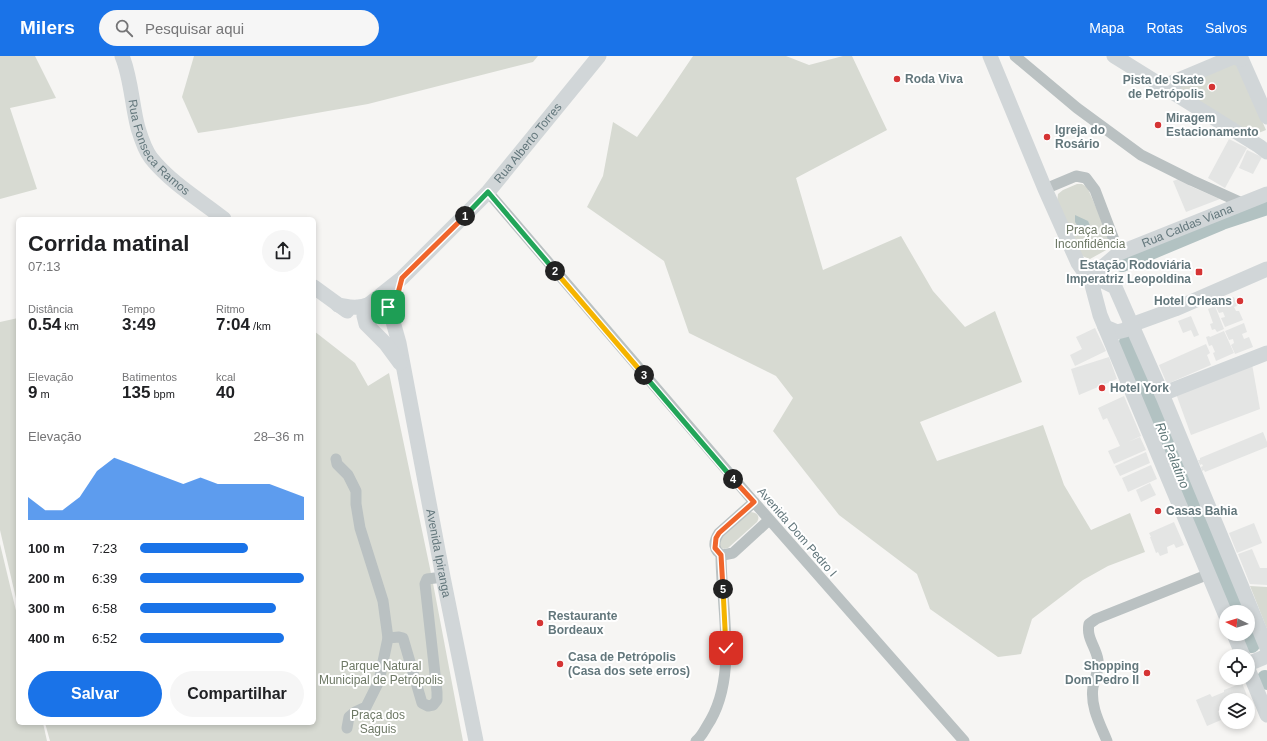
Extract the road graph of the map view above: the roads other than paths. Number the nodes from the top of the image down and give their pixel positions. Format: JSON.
{"nodes":[{"id":1,"x":122,"y":56,"type":"edge"},
{"id":2,"x":599,"y":56,"type":"edge"},
{"id":3,"x":990,"y":56,"type":"edge"},
{"id":4,"x":1015,"y":56,"type":"edge"},
{"id":5,"x":1114,"y":56,"type":"edge"},
{"id":6,"x":1237,"y":57,"type":"edge"},
{"id":7,"x":1162,"y":87,"type":"junction"},
{"id":8,"x":1267,"y":117,"type":"edge"},
{"id":9,"x":1264,"y":148,"type":"edge"},
{"id":10,"x":1045,"y":189,"type":"junction"},
{"id":11,"x":488,"y":192,"type":"junction"},
{"id":12,"x":1267,"y":193,"type":"edge"},
{"id":13,"x":1242,"y":203,"type":"junction"},
{"id":14,"x":221,"y":217,"type":"edge"},
{"id":15,"x":1119,"y":253,"type":"junction"},
{"id":16,"x":1267,"y":270,"type":"edge"},
{"id":17,"x":402,"y":278,"type":"junction"},
{"id":18,"x":1094,"y":279,"type":"junction"},
{"id":19,"x":316,"y":288,"type":"edge"},
{"id":20,"x":338,"y":305,"type":"junction"},
{"id":21,"x":368,"y":305,"type":"junction"},
{"id":22,"x":392,"y":316,"type":"junction"},
{"id":23,"x":369,"y":327,"type":"junction"},
{"id":24,"x":1105,"y":327,"type":"junction"},
{"id":25,"x":1133,"y":330,"type":"junction"},
{"id":26,"x":1113,"y":344,"type":"junction"},
{"id":27,"x":1267,"y":353,"type":"edge"},
{"id":28,"x":402,"y":366,"type":"junction"},
{"id":29,"x":1162,"y":394,"type":"junction"},
{"id":30,"x":336,"y":459,"type":"dead end"},
{"id":31,"x":754,"y":502,"type":"junction"},
{"id":32,"x":769,"y":520,"type":"junction"},
{"id":33,"x":721,"y":555,"type":"junction"},
{"id":34,"x":1209,"y":574,"type":"junction"},
{"id":35,"x":443,"y":577,"type":"junction"},
{"id":36,"x":1222,"y":605,"type":"edge"},
{"id":37,"x":388,"y":638,"type":"junction"},
{"id":38,"x":1267,"y":648,"type":"edge"},
{"id":39,"x":1267,"y":656,"type":"edge"},
{"id":40,"x":1255,"y":661,"type":"edge"},
{"id":41,"x":1255,"y":685,"type":"edge"},
{"id":42,"x":1267,"y":715,"type":"edge"},
{"id":43,"x":347,"y":728,"type":"dead end"},
{"id":44,"x":476,"y":741,"type":"edge"},
{"id":45,"x":696,"y":741,"type":"edge"},
{"id":46,"x":964,"y":741,"type":"edge"},
{"id":47,"x":1108,"y":741,"type":"edge"}],
"edges":[{"from":1,"to":14,"type":"main road","name":"Rua Fonseca Ramos"},
{"from":2,"to":11,"type":"main road","name":"Rua Alberto Torres"},
{"from":3,"to":10,"type":"main road"},
{"from":4,"to":13,"type":"street"},
{"from":5,"to":7,"type":"main road"},
{"from":6,"to":7,"type":"main road"},
{"from":6,"to":8,"type":"main road"},
{"from":7,"to":9,"type":"main road"},
{"from":10,"to":15,"type":"street"},
{"from":10,"to":18,"type":"main road"},
{"from":11,"to":17,"type":"main road","name":"Rua Alberto Torres"},
{"from":11,"to":31,"type":"street","name":"Avenida Dom Pedro I"},
{"from":12,"to":13,"type":"main road","name":"Rua Caldas Viana"},
{"from":13,"to":15,"type":"main road","name":"Rua Caldas Viana"},
{"from":15,"to":18,"type":"main road","name":"Rua Caldas Viana"},
{"from":16,"to":25,"type":"main road"},
{"from":17,"to":21,"type":"main road","name":"Rua Alberto Torres"},
{"from":17,"to":22,"type":"main road"},
{"from":18,"to":24,"type":"main road"},
{"from":18,"to":25,"type":"main road"},
{"from":19,"to":20,"type":"main road"},
{"from":20,"to":21,"type":"main road"},
{"from":20,"to":23,"type":"main road"},
{"from":21,"to":22,"type":"main road"},
{"from":21,"to":23,"type":"main road"},
{"from":22,"to":23,"type":"main road"},
{"from":22,"to":28,"type":"main road","name":"Avenida Ipiranga"},
{"from":23,"to":28,"type":"main road","name":"Avenida Ipiranga"},
{"from":24,"to":25,"type":"main road"},
{"from":24,"to":26,"type":"main road"},
{"from":25,"to":26,"type":"main road"},
{"from":25,"to":29,"type":"main road"},
{"from":26,"to":34,"type":"main road"},
{"from":27,"to":29,"type":"main road"},
{"from":28,"to":35,"type":"main road","name":"Avenida Ipiranga"},
{"from":29,"to":38,"type":"main road"},
{"from":30,"to":37,"type":"street"},
{"from":31,"to":32,"type":"street","name":"Avenida Dom Pedro I"},
{"from":31,"to":33,"type":"street"},
{"from":32,"to":33,"type":"street"},
{"from":32,"to":46,"type":"street","name":"Avenida Dom Pedro I"},
{"from":33,"to":45,"type":"street"},
{"from":34,"to":36,"type":"main road"},
{"from":34,"to":47,"type":"street"},
{"from":35,"to":37,"type":"street"},
{"from":35,"to":44,"type":"main road","name":"Avenida Ipiranga"},
{"from":37,"to":43,"type":"street"},
{"from":39,"to":40,"type":"main road"},
{"from":41,"to":42,"type":"main road"}]}
